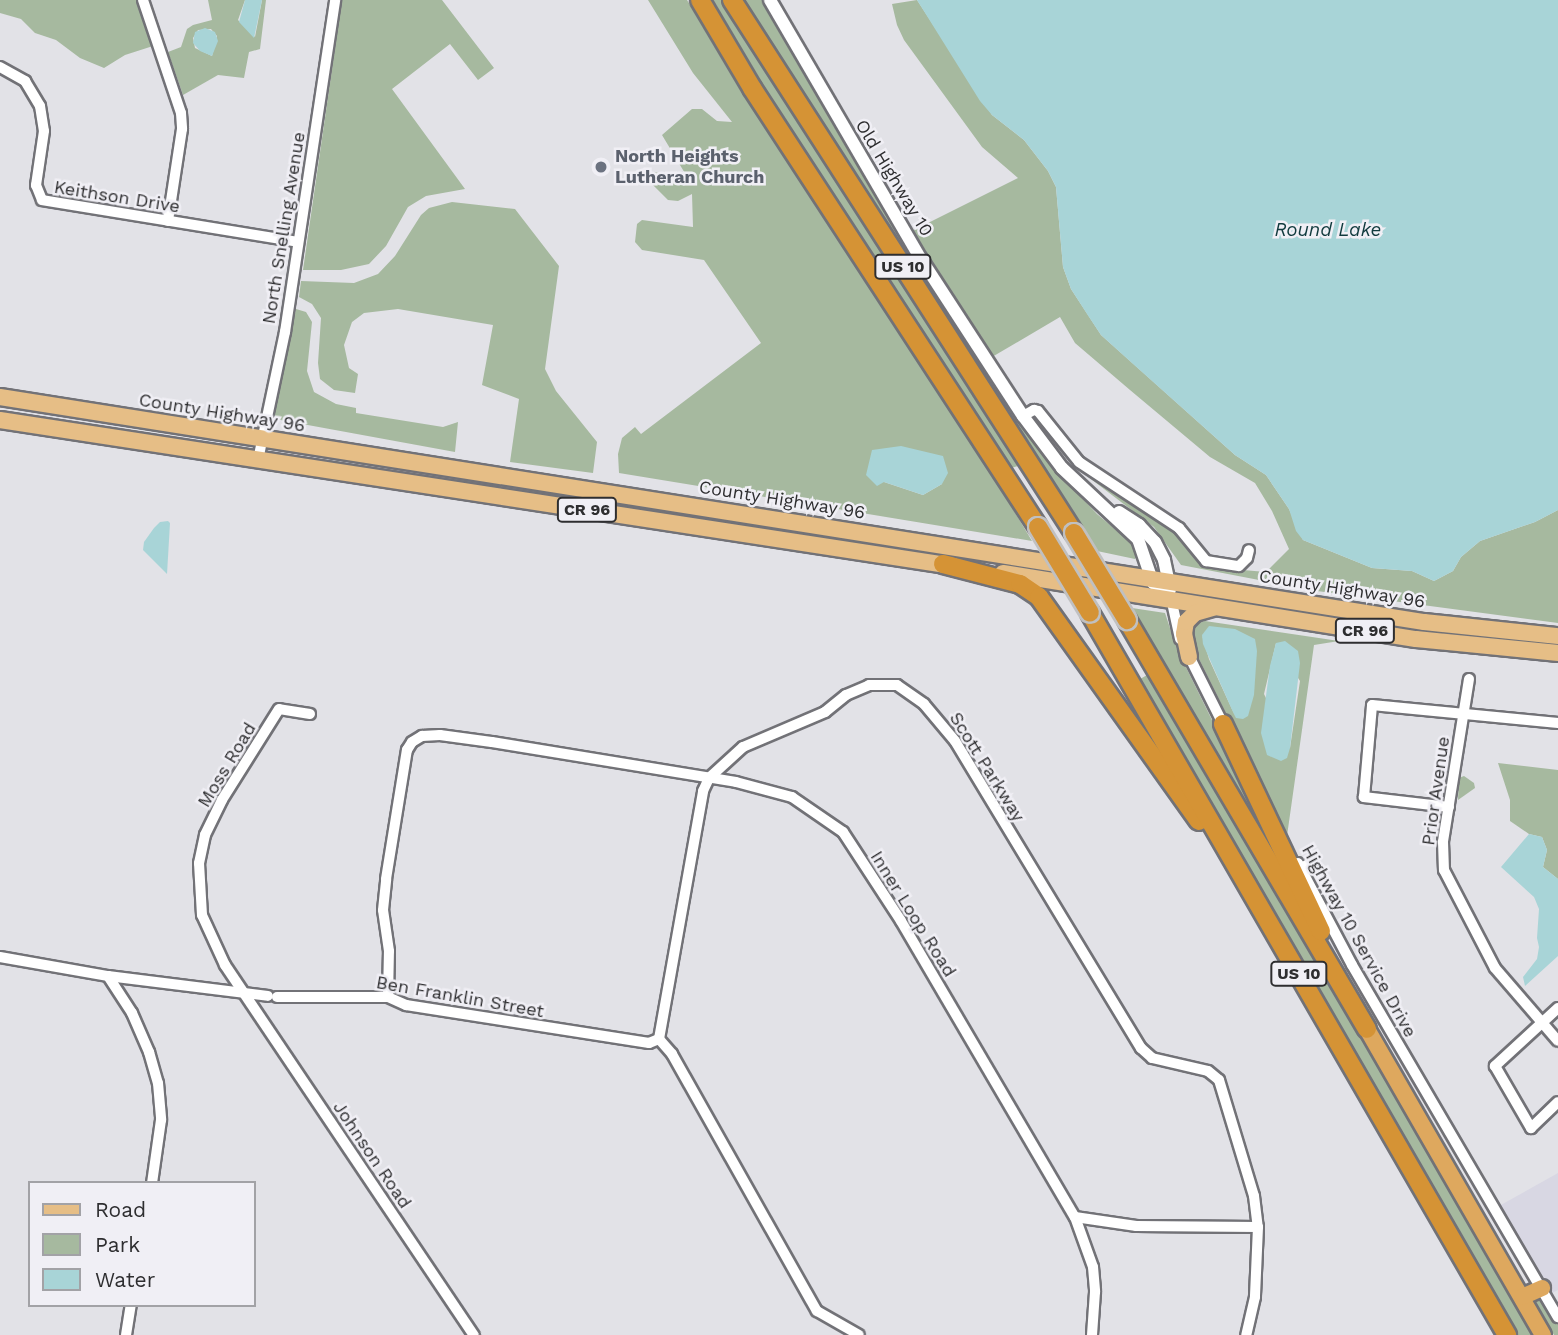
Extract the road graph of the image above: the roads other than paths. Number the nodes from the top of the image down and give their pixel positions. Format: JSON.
{"nodes":[{"id":1,"x":143,"y":0,"type":"edge"},
{"id":2,"x":335,"y":0,"type":"edge"},
{"id":3,"x":700,"y":0,"type":"edge"},
{"id":4,"x":732,"y":0,"type":"edge"},
{"id":5,"x":770,"y":0,"type":"edge"},
{"id":6,"x":0,"y":67,"type":"edge"},
{"id":7,"x":168,"y":221,"type":"junction"},
{"id":8,"x":298,"y":242,"type":"junction"},
{"id":9,"x":0,"y":397,"type":"edge"},
{"id":10,"x":1023,"y":416,"type":"junction"},
{"id":11,"x":0,"y":420,"type":"edge"},
{"id":12,"x":261,"y":438,"type":"junction"},
{"id":13,"x":258,"y":460,"type":"junction"},
{"id":14,"x":1097,"y":501,"type":"junction"},
{"id":15,"x":1249,"y":550,"type":"dead end"},
{"id":16,"x":943,"y":564,"type":"junction"},
{"id":17,"x":1150,"y":577,"type":"junction"},
{"id":18,"x":1169,"y":580,"type":"junction"},
{"id":19,"x":1171,"y":598,"type":"junction"},
{"id":20,"x":1227,"y":609,"type":"junction"},
{"id":21,"x":1558,"y":636,"type":"edge"},
{"id":22,"x":1558,"y":653,"type":"edge"},
{"id":23,"x":1189,"y":657,"type":"junction"},
{"id":24,"x":1469,"y":679,"type":"dead end"},
{"id":25,"x":1463,"y":714,"type":"junction"},
{"id":26,"x":310,"y":715,"type":"dead end"},
{"id":27,"x":1558,"y":723,"type":"edge"},
{"id":28,"x":1223,"y":724,"type":"junction"},
{"id":29,"x":709,"y":778,"type":"junction"},
{"id":30,"x":1448,"y":807,"type":"junction"},
{"id":31,"x":1311,"y":863,"type":"dead end"},
{"id":32,"x":1301,"y":868,"type":"junction"},
{"id":33,"x":1266,"y":917,"type":"junction"},
{"id":34,"x":0,"y":957,"type":"edge"},
{"id":35,"x":108,"y":976,"type":"junction"},
{"id":36,"x":244,"y":993,"type":"junction"},
{"id":37,"x":388,"y":997,"type":"junction"},
{"id":38,"x":1558,"y":1008,"type":"edge"},
{"id":39,"x":1542,"y":1023,"type":"junction"},
{"id":40,"x":1367,"y":1029,"type":"junction"},
{"id":41,"x":659,"y":1039,"type":"junction"},
{"id":42,"x":1558,"y":1041,"type":"edge"},
{"id":43,"x":1558,"y":1102,"type":"edge"},
{"id":44,"x":152,"y":1181,"type":"edge"},
{"id":45,"x":1075,"y":1217,"type":"junction"},
{"id":46,"x":1258,"y":1227,"type":"junction"},
{"id":47,"x":1542,"y":1288,"type":"junction"},
{"id":48,"x":1522,"y":1297,"type":"junction"},
{"id":49,"x":131,"y":1307,"type":"edge"},
{"id":50,"x":1558,"y":1317,"type":"edge"},
{"id":51,"x":126,"y":1335,"type":"edge"},
{"id":52,"x":474,"y":1335,"type":"edge"},
{"id":53,"x":859,"y":1335,"type":"edge"},
{"id":54,"x":1092,"y":1335,"type":"edge"},
{"id":55,"x":1246,"y":1335,"type":"edge"},
{"id":56,"x":1507,"y":1335,"type":"edge"},
{"id":57,"x":1543,"y":1335,"type":"edge"}],
"edges":[{"from":1,"to":7,"type":"street"},
{"from":2,"to":8,"type":"street","name":"North Snelling Avenue"},
{"from":3,"to":33,"type":"highway","number":"US 10","bridge":true},
{"from":4,"to":40,"type":"highway","number":"US 10","bridge":true},
{"from":5,"to":10,"type":"street","name":"Old Highway 10"},
{"from":6,"to":7,"type":"street","name":"Keithson Drive"},
{"from":7,"to":8,"type":"street","name":"Keithson Drive"},
{"from":8,"to":12,"type":"street","name":"North Snelling Avenue"},
{"from":9,"to":12,"type":"main road","name":"County Highway 96","number":"CR 96"},
{"from":10,"to":14,"type":"street","name":"Old Highway 10"},
{"from":10,"to":15,"type":"street"},
{"from":11,"to":13,"type":"main road","number":"CR 96"},
{"from":12,"to":13,"type":"street","name":"North Snelling Avenue"},
{"from":12,"to":17,"type":"main road","name":"County Highway 96","number":"CR 96"},
{"from":13,"to":16,"type":"main road","number":"CR 96"},
{"from":14,"to":17,"type":"street","name":"Old Highway 10"},
{"from":14,"to":18,"type":"street","name":"Old Highway 10"},
{"from":16,"to":19,"type":"main road","number":"CR 96"},
{"from":16,"to":33,"type":"highway"},
{"from":17,"to":18,"type":"main road","name":"County Highway 96","number":"CR 96"},
{"from":17,"to":19,"type":"street","name":"Old Highway 10"},
{"from":18,"to":19,"type":"street","name":"Old Highway 10"},
{"from":18,"to":21,"type":"main road","name":"County Highway 96","number":"CR 96"},
{"from":19,"to":20,"type":"main road","number":"CR 96"},
{"from":19,"to":23,"type":"street","name":"Highway 10 Service Drive"},
{"from":20,"to":22,"type":"main road","number":"CR 96"},
{"from":20,"to":23,"type":"main road"},
{"from":23,"to":28,"type":"street","name":"Highway 10 Service Drive"},
{"from":24,"to":25,"type":"street","name":"Prior Avenue"},
{"from":25,"to":27,"type":"street"},
{"from":25,"to":30,"type":"street","name":"Prior Avenue"},
{"from":25,"to":30,"type":"street"},
{"from":26,"to":36,"type":"street","name":"Moss Road"},
{"from":28,"to":32,"type":"street","name":"Highway 10 Service Drive"},
{"from":28,"to":40,"type":"highway"},
{"from":29,"to":37,"type":"street","name":"Inner Loop Road"},
{"from":29,"to":41,"type":"street"},
{"from":29,"to":45,"type":"street","name":"Inner Loop Road"},
{"from":29,"to":46,"type":"street","name":"Scott Parkway"},
{"from":30,"to":39,"type":"street","name":"Prior Avenue"},
{"from":31,"to":32,"type":"street"},
{"from":32,"to":47,"type":"street","name":"Highway 10 Service Drive"},
{"from":33,"to":56,"type":"highway","number":"US 10"},
{"from":34,"to":35,"type":"street","name":"Ben Franklin Street"},
{"from":35,"to":36,"type":"street","name":"Ben Franklin Street"},
{"from":35,"to":44,"type":"street"},
{"from":36,"to":37,"type":"street","name":"Ben Franklin Street"},
{"from":36,"to":52,"type":"street","name":"Johnson Road"},
{"from":37,"to":41,"type":"street","name":"Ben Franklin Street"},
{"from":38,"to":39,"type":"street"},
{"from":39,"to":42,"type":"street","name":"Prior Avenue"},
{"from":39,"to":43,"type":"street"},
{"from":40,"to":48,"type":"highway","number":"US 10"},
{"from":41,"to":53,"type":"street"},
{"from":45,"to":46,"type":"street"},
{"from":45,"to":54,"type":"street","name":"Inner Loop Road"},
{"from":46,"to":55,"type":"street"},
{"from":47,"to":48,"type":"highway"},
{"from":47,"to":50,"type":"street"},
{"from":48,"to":57,"type":"highway","number":"US 10"},
{"from":49,"to":51,"type":"street"}]}
